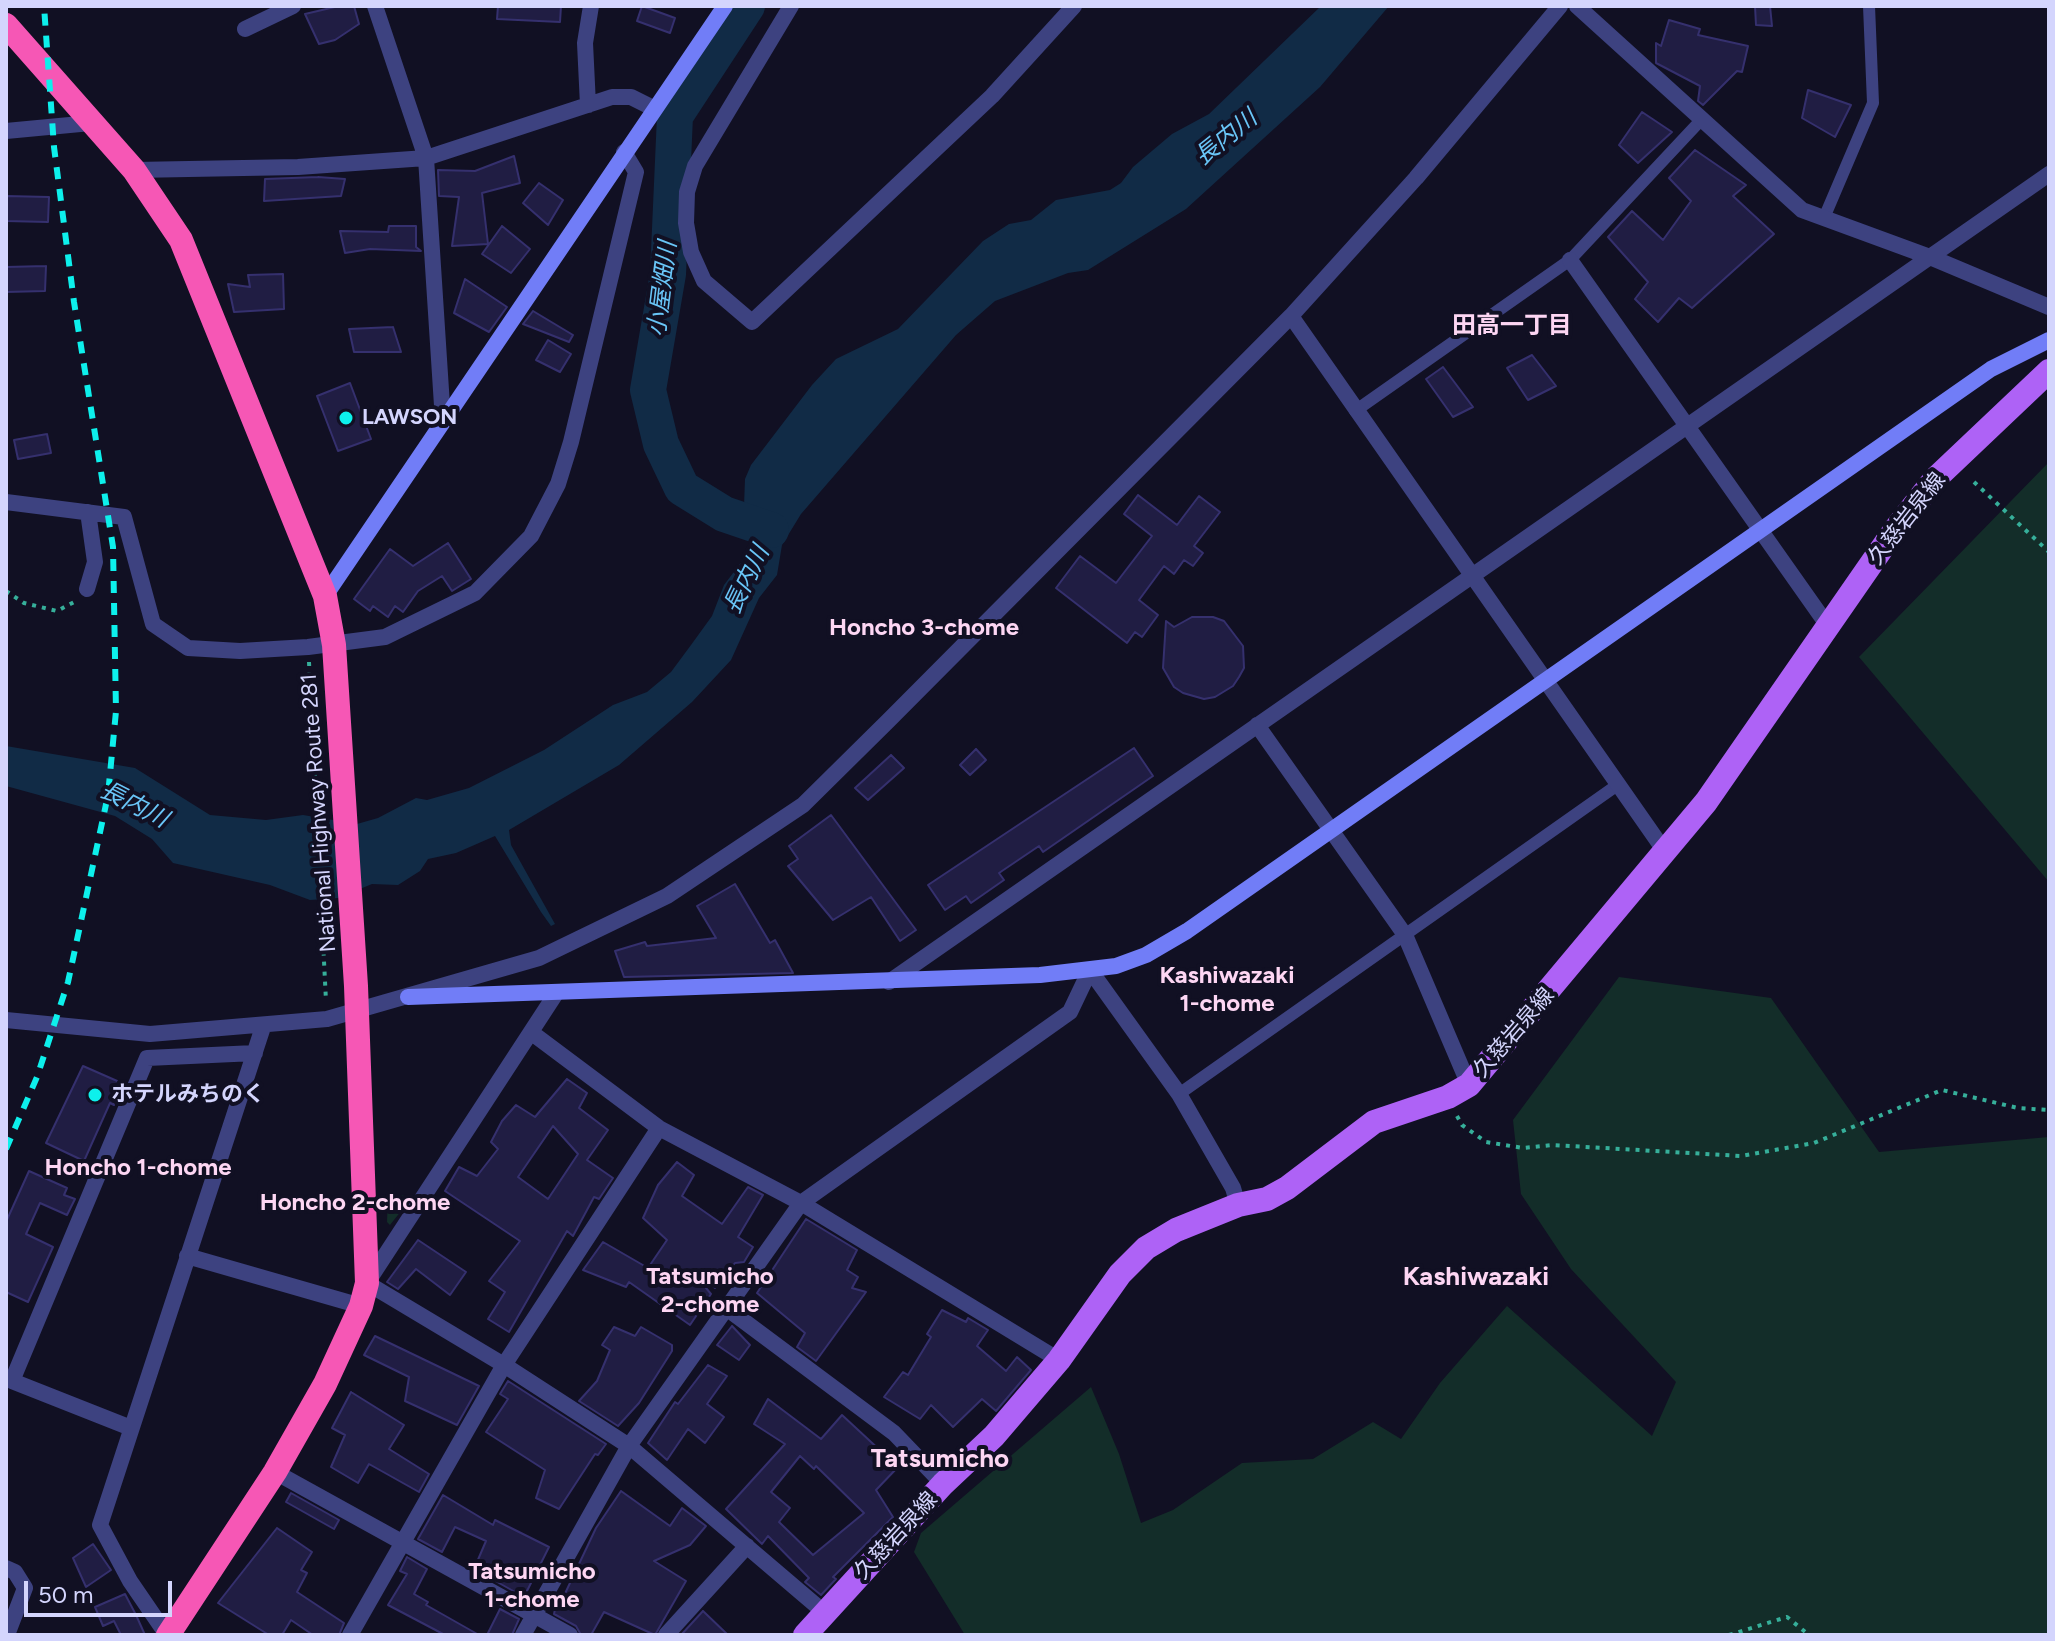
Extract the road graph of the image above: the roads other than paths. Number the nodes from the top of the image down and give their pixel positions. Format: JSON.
{"nodes":[{"id":1,"x":293,"y":6,"type":"edge"},
{"id":2,"x":591,"y":6,"type":"edge"},
{"id":3,"x":725,"y":6,"type":"edge"},
{"id":4,"x":791,"y":6,"type":"edge"},
{"id":5,"x":1074,"y":6,"type":"edge"},
{"id":6,"x":1560,"y":6,"type":"edge"},
{"id":7,"x":1577,"y":6,"type":"edge"},
{"id":8,"x":1869,"y":6,"type":"edge"},
{"id":9,"x":377,"y":8,"type":"edge"},
{"id":10,"x":6,"y":25,"type":"edge"},
{"id":11,"x":245,"y":29,"type":"dead end"},
{"id":12,"x":588,"y":105,"type":"junction"},
{"id":13,"x":653,"y":108,"type":"junction"},
{"id":14,"x":1702,"y":119,"type":"junction"},
{"id":15,"x":91,"y":123,"type":"junction"},
{"id":16,"x":7,"y":129,"type":"edge"},
{"id":17,"x":624,"y":152,"type":"junction"},
{"id":18,"x":426,"y":158,"type":"junction"},
{"id":19,"x":134,"y":170,"type":"junction"},
{"id":20,"x":2049,"y":174,"type":"edge"},
{"id":21,"x":1824,"y":218,"type":"junction"},
{"id":22,"x":1930,"y":257,"type":"junction"},
{"id":23,"x":1570,"y":260,"type":"junction"},
{"id":24,"x":2049,"y":307,"type":"edge"},
{"id":25,"x":1291,"y":316,"type":"junction"},
{"id":26,"x":2049,"y":340,"type":"edge"},
{"id":27,"x":2049,"y":371,"type":"edge"},
{"id":28,"x":1355,"y":411,"type":"junction"},
{"id":29,"x":443,"y":421,"type":"junction"},
{"id":30,"x":1685,"y":426,"type":"junction"},
{"id":31,"x":6,"y":502,"type":"edge"},
{"id":32,"x":88,"y":512,"type":"junction"},
{"id":33,"x":1758,"y":530,"type":"junction"},
{"id":34,"x":1471,"y":576,"type":"junction"},
{"id":35,"x":87,"y":589,"type":"road end"},
{"id":36,"x":325,"y":596,"type":"junction"},
{"id":37,"x":1828,"y":626,"type":"junction"},
{"id":38,"x":335,"y":654,"type":"junction"},
{"id":39,"x":1542,"y":680,"type":"junction"},
{"id":40,"x":1257,"y":725,"type":"junction"},
{"id":41,"x":1616,"y":786,"type":"junction"},
{"id":42,"x":1330,"y":830,"type":"junction"},
{"id":43,"x":1666,"y":853,"type":"junction"},
{"id":44,"x":1405,"y":935,"type":"junction"},
{"id":45,"x":1090,"y":970,"type":"junction"},
{"id":46,"x":889,"y":982,"type":"junction"},
{"id":47,"x":555,"y":995,"type":"junction"},
{"id":48,"x":356,"y":997,"type":"junction"},
{"id":49,"x":408,"y":997,"type":"junction"},
{"id":50,"x":6,"y":1020,"type":"edge"},
{"id":51,"x":263,"y":1027,"type":"junction"},
{"id":52,"x":532,"y":1033,"type":"junction"},
{"id":53,"x":255,"y":1053,"type":"junction"},
{"id":54,"x":1469,"y":1085,"type":"junction"},
{"id":55,"x":1179,"y":1094,"type":"junction"},
{"id":56,"x":659,"y":1128,"type":"junction"},
{"id":57,"x":801,"y":1203,"type":"junction"},
{"id":58,"x":1238,"y":1205,"type":"junction"},
{"id":59,"x":187,"y":1256,"type":"junction"},
{"id":60,"x":364,"y":1294,"type":"junction"},
{"id":61,"x":725,"y":1307,"type":"junction"},
{"id":62,"x":1059,"y":1360,"type":"junction"},
{"id":63,"x":504,"y":1365,"type":"junction"},
{"id":64,"x":131,"y":1428,"type":"junction"},
{"id":65,"x":629,"y":1446,"type":"junction"},
{"id":66,"x":275,"y":1472,"type":"junction"},
{"id":67,"x":943,"y":1484,"type":"junction"},
{"id":68,"x":403,"y":1542,"type":"junction"},
{"id":69,"x":747,"y":1546,"type":"junction"},
{"id":70,"x":6,"y":1568,"type":"edge"},
{"id":71,"x":825,"y":1613,"type":"junction"},
{"id":72,"x":534,"y":1615,"type":"junction"},
{"id":73,"x":7,"y":1635,"type":"edge"},
{"id":74,"x":168,"y":1635,"type":"edge"},
{"id":75,"x":350,"y":1635,"type":"edge"},
{"id":76,"x":523,"y":1635,"type":"edge"},
{"id":77,"x":570,"y":1635,"type":"edge"},
{"id":78,"x":666,"y":1635,"type":"edge"},
{"id":79,"x":805,"y":1635,"type":"edge"}],
"edges":[{"from":1,"to":11,"type":"street"},
{"from":2,"to":12,"type":"street"},
{"from":3,"to":13,"type":"street"},
{"from":4,"to":5,"type":"street"},
{"from":6,"to":25,"type":"street"},
{"from":7,"to":14,"type":"street"},
{"from":8,"to":21,"type":"lane"},
{"from":9,"to":18,"type":"street"},
{"from":10,"to":15,"type":"highway","name":"National Highway Route 281"},
{"from":12,"to":13,"type":"street"},
{"from":12,"to":18,"type":"street"},
{"from":13,"to":17,"type":"street"},
{"from":14,"to":21,"type":"street"},
{"from":14,"to":23,"type":"lane"},
{"from":15,"to":16,"type":"street"},
{"from":15,"to":19,"type":"highway","name":"National Highway Route 281"},
{"from":17,"to":29,"type":"street"},
{"from":17,"to":38,"type":"street"},
{"from":18,"to":19,"type":"street"},
{"from":18,"to":29,"type":"street"},
{"from":19,"to":36,"type":"highway","name":"National Highway Route 281"},
{"from":20,"to":22,"type":"street"},
{"from":21,"to":22,"type":"street"},
{"from":22,"to":24,"type":"street"},
{"from":22,"to":30,"type":"street"},
{"from":23,"to":28,"type":"lane"},
{"from":23,"to":30,"type":"street"},
{"from":25,"to":28,"type":"street"},
{"from":25,"to":49,"type":"street"},
{"from":26,"to":33,"type":"street"},
{"from":27,"to":37,"type":"main road","name":"久慈岩泉線"},
{"from":28,"to":34,"type":"street"},
{"from":29,"to":36,"type":"street"},
{"from":30,"to":33,"type":"street"},
{"from":30,"to":34,"type":"street"},
{"from":31,"to":32,"type":"street"},
{"from":32,"to":35,"type":"street"},
{"from":32,"to":38,"type":"street"},
{"from":33,"to":37,"type":"street"},
{"from":33,"to":39,"type":"street"},
{"from":34,"to":39,"type":"street"},
{"from":34,"to":40,"type":"street"},
{"from":36,"to":38,"type":"highway","name":"National Highway Route 281"},
{"from":37,"to":43,"type":"main road","name":"久慈岩泉線"},
{"from":38,"to":48,"type":"highway","name":"National Highway Route 281"},
{"from":39,"to":41,"type":"street"},
{"from":39,"to":42,"type":"street"},
{"from":40,"to":42,"type":"street"},
{"from":40,"to":46,"type":"street"},
{"from":41,"to":43,"type":"street"},
{"from":41,"to":44,"type":"lane"},
{"from":42,"to":44,"type":"street"},
{"from":42,"to":45,"type":"street"},
{"from":43,"to":54,"type":"main road","name":"久慈岩泉線"},
{"from":44,"to":54,"type":"street"},
{"from":44,"to":55,"type":"lane"},
{"from":45,"to":46,"type":"street"},
{"from":45,"to":55,"type":"street"},
{"from":45,"to":57,"type":"street"},
{"from":46,"to":47,"type":"street"},
{"from":47,"to":49,"type":"street"},
{"from":47,"to":52,"type":"street"},
{"from":48,"to":49,"type":"street"},
{"from":48,"to":51,"type":"street"},
{"from":48,"to":60,"type":"highway","name":"National Highway Route 281"},
{"from":50,"to":51,"type":"street"},
{"from":51,"to":53,"type":"street"},
{"from":52,"to":56,"type":"street"},
{"from":52,"to":60,"type":"street"},
{"from":53,"to":59,"type":"street"},
{"from":53,"to":64,"type":"street"},
{"from":54,"to":58,"type":"main road","name":"久慈岩泉線"},
{"from":55,"to":58,"type":"street"},
{"from":56,"to":57,"type":"street"},
{"from":56,"to":63,"type":"street"},
{"from":57,"to":61,"type":"street"},
{"from":57,"to":62,"type":"street"},
{"from":58,"to":62,"type":"main road","name":"久慈岩泉線"},
{"from":59,"to":60,"type":"street"},
{"from":59,"to":64,"type":"street"},
{"from":60,"to":63,"type":"street"},
{"from":60,"to":66,"type":"highway","name":"National Highway Route 281"},
{"from":61,"to":65,"type":"street"},
{"from":61,"to":67,"type":"street"},
{"from":62,"to":67,"type":"main road","name":"久慈岩泉線"},
{"from":63,"to":65,"type":"street"},
{"from":63,"to":68,"type":"street"},
{"from":64,"to":74,"type":"street"},
{"from":65,"to":69,"type":"street"},
{"from":65,"to":72,"type":"street"},
{"from":66,"to":68,"type":"street"},
{"from":66,"to":74,"type":"highway","name":"National Highway Route 281"},
{"from":67,"to":71,"type":"main road","name":"久慈岩泉線"},
{"from":68,"to":72,"type":"street"},
{"from":68,"to":75,"type":"street"},
{"from":69,"to":71,"type":"street"},
{"from":69,"to":78,"type":"street"},
{"from":70,"to":73,"type":"street"},
{"from":71,"to":79,"type":"main road","name":"久慈岩泉線"},
{"from":72,"to":76,"type":"street"},
{"from":72,"to":77,"type":"street"}]}
